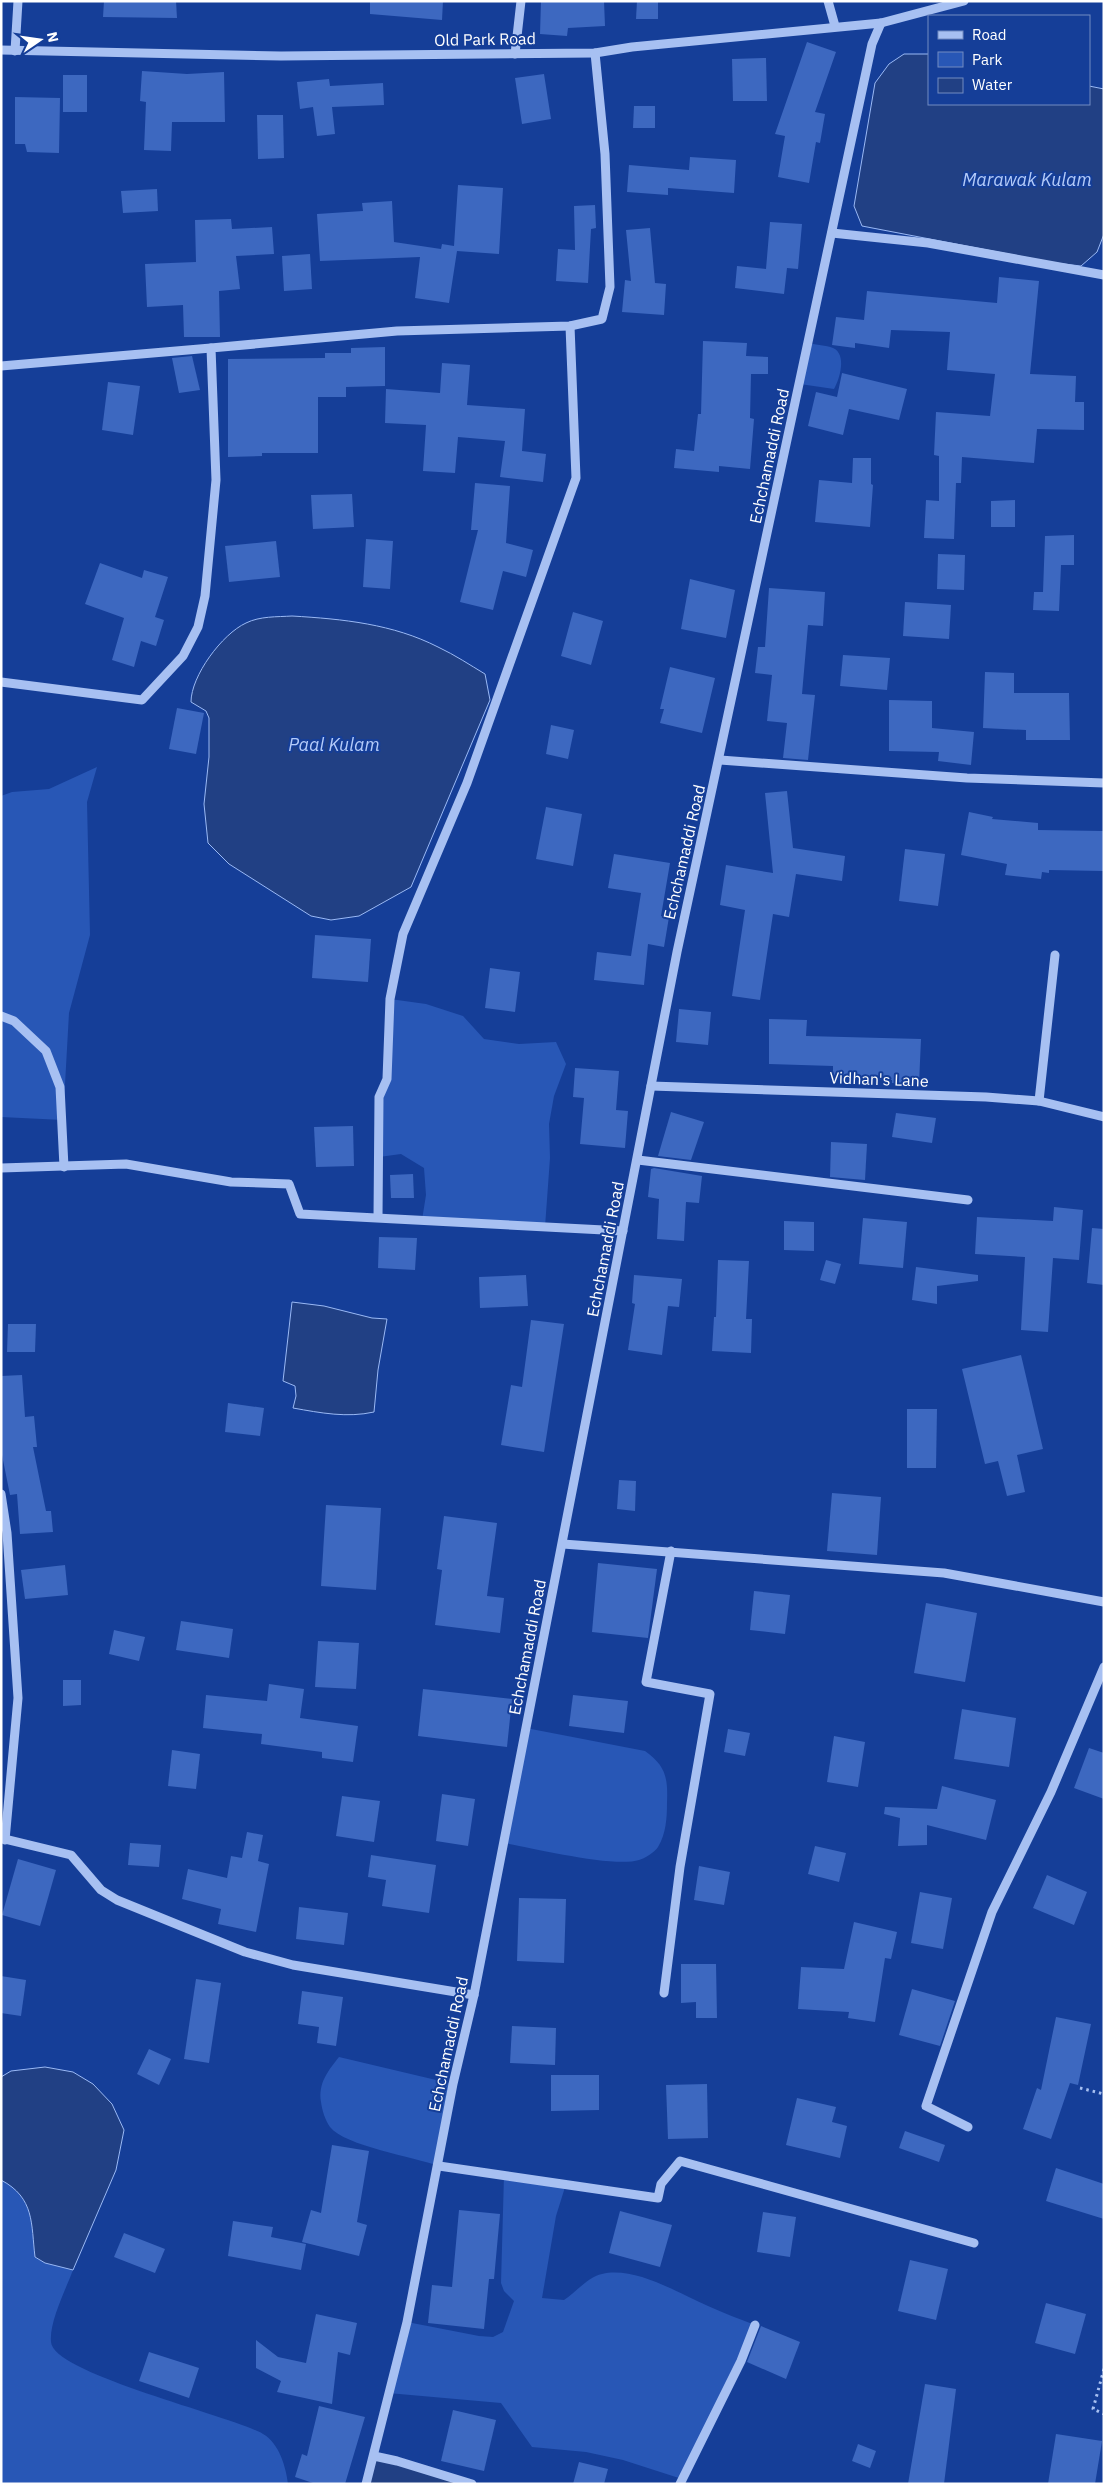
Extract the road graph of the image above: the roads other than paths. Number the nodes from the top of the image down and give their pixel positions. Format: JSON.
{"nodes":[{"id":1,"x":18,"y":1,"type":"edge"},
{"id":2,"x":521,"y":1,"type":"edge"},
{"id":3,"x":828,"y":1,"type":"edge"},
{"id":4,"x":964,"y":1,"type":"edge"},
{"id":5,"x":881,"y":23,"type":"junction"},
{"id":6,"x":835,"y":26,"type":"junction"},
{"id":7,"x":1,"y":50,"type":"edge"},
{"id":8,"x":15,"y":51,"type":"junction"},
{"id":9,"x":595,"y":53,"type":"junction"},
{"id":10,"x":515,"y":54,"type":"junction"},
{"id":11,"x":832,"y":233,"type":"junction"},
{"id":12,"x":1104,"y":275,"type":"edge"},
{"id":13,"x":570,"y":326,"type":"junction"},
{"id":14,"x":211,"y":348,"type":"junction"},
{"id":15,"x":1,"y":366,"type":"edge"},
{"id":16,"x":1,"y":682,"type":"edge"},
{"id":17,"x":720,"y":760,"type":"junction"},
{"id":18,"x":1104,"y":783,"type":"edge"},
{"id":19,"x":1055,"y":955,"type":"dead end"},
{"id":20,"x":1,"y":1016,"type":"edge"},
{"id":21,"x":651,"y":1086,"type":"junction"},
{"id":22,"x":1039,"y":1101,"type":"junction"},
{"id":23,"x":1104,"y":1117,"type":"edge"},
{"id":24,"x":638,"y":1160,"type":"junction"},
{"id":25,"x":64,"y":1167,"type":"junction"},
{"id":26,"x":1,"y":1168,"type":"edge"},
{"id":27,"x":968,"y":1200,"type":"dead end"},
{"id":28,"x":378,"y":1218,"type":"junction"},
{"id":29,"x":623,"y":1231,"type":"junction"},
{"id":30,"x":1,"y":1494,"type":"edge"},
{"id":31,"x":563,"y":1544,"type":"junction"},
{"id":32,"x":671,"y":1551,"type":"junction"},
{"id":33,"x":1104,"y":1602,"type":"edge"},
{"id":34,"x":1104,"y":1667,"type":"edge"},
{"id":35,"x":3,"y":1839,"type":"edge"},
{"id":36,"x":664,"y":1993,"type":"dead end"},
{"id":37,"x":474,"y":1995,"type":"junction"},
{"id":38,"x":968,"y":2127,"type":"dead end"},
{"id":39,"x":439,"y":2166,"type":"junction"},
{"id":40,"x":974,"y":2243,"type":"dead end"},
{"id":41,"x":755,"y":2324,"type":"dead end"},
{"id":42,"x":374,"y":2456,"type":"junction"},
{"id":43,"x":366,"y":2484,"type":"edge"},
{"id":44,"x":472,"y":2484,"type":"edge"},
{"id":45,"x":680,"y":2484,"type":"edge"}],
"edges":[{"from":1,"to":8,"type":"street"},
{"from":2,"to":10,"type":"street"},
{"from":3,"to":6,"type":"street"},
{"from":4,"to":5,"type":"street","name":"Old Park Road"},
{"from":5,"to":6,"type":"street","name":"Old Park Road"},
{"from":5,"to":11,"type":"street","name":"Echchamaddi Road"},
{"from":6,"to":9,"type":"street","name":"Old Park Road"},
{"from":7,"to":8,"type":"street","name":"Old Park Road"},
{"from":8,"to":10,"type":"street","name":"Old Park Road"},
{"from":9,"to":10,"type":"street","name":"Old Park Road"},
{"from":9,"to":13,"type":"street"},
{"from":11,"to":12,"type":"street"},
{"from":11,"to":17,"type":"street","name":"Echchamaddi Road"},
{"from":13,"to":14,"type":"street"},
{"from":13,"to":28,"type":"street"},
{"from":14,"to":15,"type":"street"},
{"from":14,"to":16,"type":"street"},
{"from":17,"to":18,"type":"street"},
{"from":17,"to":21,"type":"street","name":"Echchamaddi Road"},
{"from":19,"to":22,"type":"street"},
{"from":20,"to":25,"type":"street"},
{"from":21,"to":22,"type":"street","name":"Vidhan's Lane"},
{"from":21,"to":24,"type":"street","name":"Echchamaddi Road"},
{"from":22,"to":23,"type":"street","name":"Vidhan's Lane"},
{"from":24,"to":27,"type":"street"},
{"from":24,"to":29,"type":"street","name":"Echchamaddi Road"},
{"from":25,"to":26,"type":"street"},
{"from":25,"to":28,"type":"street"},
{"from":28,"to":29,"type":"street"},
{"from":29,"to":31,"type":"street","name":"Echchamaddi Road"},
{"from":30,"to":35,"type":"street"},
{"from":31,"to":32,"type":"street"},
{"from":31,"to":37,"type":"street","name":"Echchamaddi Road"},
{"from":32,"to":33,"type":"street"},
{"from":32,"to":36,"type":"street"},
{"from":34,"to":38,"type":"street"},
{"from":35,"to":37,"type":"street"},
{"from":37,"to":39,"type":"street","name":"Echchamaddi Road"},
{"from":39,"to":40,"type":"street"},
{"from":39,"to":42,"type":"street","name":"Echchamaddi Road"},
{"from":41,"to":45,"type":"street"},
{"from":42,"to":43,"type":"street","name":"Echchamaddi Road"},
{"from":42,"to":44,"type":"street"}]}
